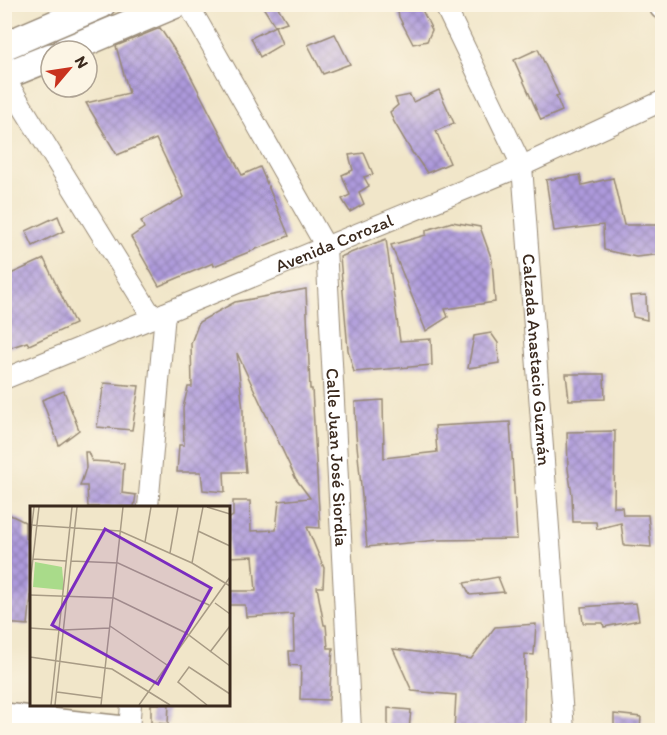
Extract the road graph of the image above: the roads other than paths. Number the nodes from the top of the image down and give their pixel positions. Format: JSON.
{"nodes":[{"id":1,"x":102,"y":4,"type":"edge"},
{"id":2,"x":176,"y":4,"type":"edge"},
{"id":3,"x":188,"y":4,"type":"edge"},
{"id":4,"x":444,"y":4,"type":"edge"},
{"id":5,"x":93,"y":39,"type":"edge"},
{"id":6,"x":4,"y":46,"type":"edge"},
{"id":7,"x":39,"y":62,"type":"edge"},
{"id":8,"x":4,"y":76,"type":"edge"},
{"id":9,"x":663,"y":101,"type":"edge"},
{"id":10,"x":522,"y":166,"type":"junction"},
{"id":11,"x":326,"y":247,"type":"junction"},
{"id":12,"x":159,"y":316,"type":"junction"},
{"id":13,"x":4,"y":379,"type":"edge"},
{"id":14,"x":148,"y":506,"type":"edge"},
{"id":15,"x":131,"y":705,"type":"edge"},
{"id":16,"x":4,"y":717,"type":"edge"},
{"id":17,"x":126,"y":730,"type":"edge"},
{"id":18,"x":351,"y":730,"type":"edge"},
{"id":19,"x":564,"y":730,"type":"edge"}],
"edges":[{"from":1,"to":6,"type":"main road"},
{"from":2,"to":5,"type":"main road"},
{"from":3,"to":11,"type":"street","name":"Calle Juan José Siordia"},
{"from":4,"to":10,"type":"street","name":"Calzada Anastacio Guzmán"},
{"from":7,"to":8,"type":"main road"},
{"from":8,"to":12,"type":"street"},
{"from":9,"to":10,"type":"street","name":"Avenida Corozal"},
{"from":10,"to":11,"type":"street","name":"Avenida Corozal"},
{"from":10,"to":19,"type":"street","name":"Calzada Anastacio Guzmán"},
{"from":11,"to":12,"type":"street","name":"Avenida Corozal"},
{"from":11,"to":18,"type":"street","name":"Calle Juan José Siordia"},
{"from":12,"to":13,"type":"street","name":"Avenida Corozal"},
{"from":12,"to":14,"type":"street"},
{"from":15,"to":17,"type":"street"},
{"from":16,"to":17,"type":"main road"}]}
